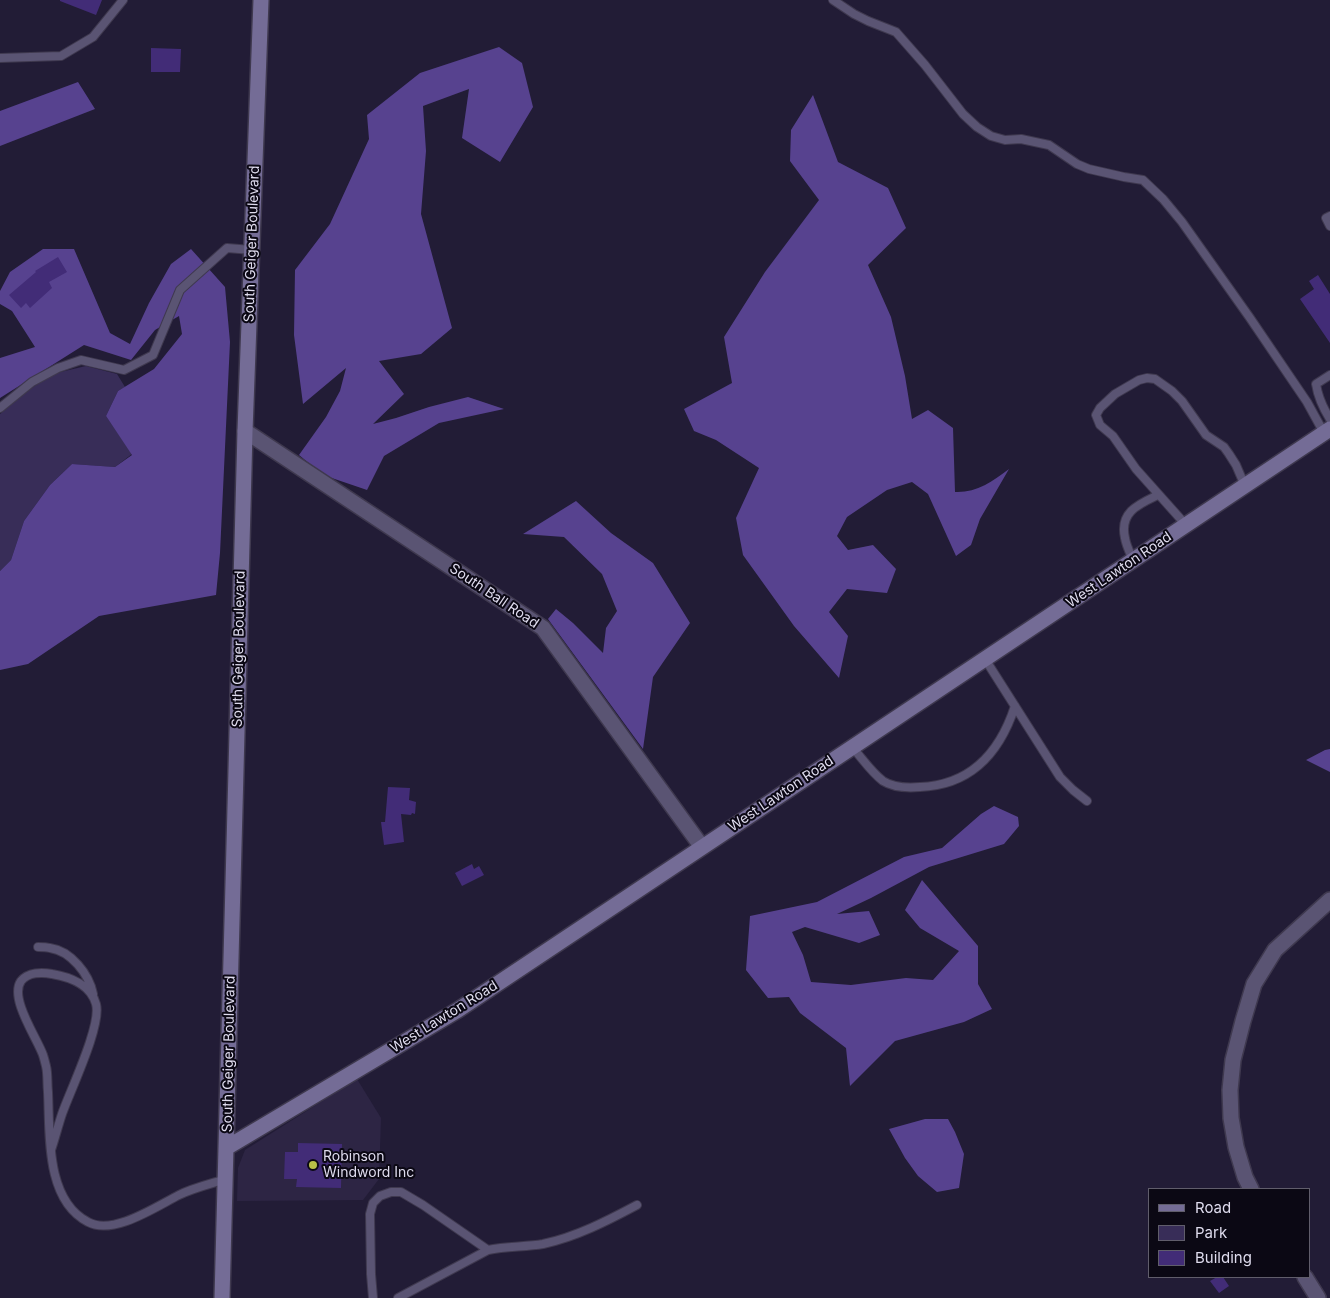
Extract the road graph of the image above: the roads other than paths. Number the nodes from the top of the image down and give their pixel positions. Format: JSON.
{"nodes":[{"id":1,"x":122,"y":0,"type":"edge"},
{"id":2,"x":261,"y":0,"type":"edge"},
{"id":3,"x":833,"y":0,"type":"edge"},
{"id":4,"x":0,"y":58,"type":"edge"},
{"id":5,"x":1330,"y":216,"type":"edge"},
{"id":6,"x":1330,"y":226,"type":"edge"},
{"id":7,"x":252,"y":250,"type":"junction"},
{"id":8,"x":1330,"y":375,"type":"edge"},
{"id":9,"x":0,"y":408,"type":"edge"},
{"id":10,"x":1330,"y":418,"type":"edge"},
{"id":11,"x":245,"y":431,"type":"junction"},
{"id":12,"x":1327,"y":431,"type":"edge"},
{"id":13,"x":1245,"y":486,"type":"junction"},
{"id":14,"x":1158,"y":496,"type":"junction"},
{"id":15,"x":1186,"y":525,"type":"junction"},
{"id":16,"x":1133,"y":560,"type":"junction"},
{"id":17,"x":985,"y":659,"type":"junction"},
{"id":18,"x":1015,"y":706,"type":"junction"},
{"id":19,"x":852,"y":747,"type":"junction"},
{"id":20,"x":1087,"y":801,"type":"dead end"},
{"id":21,"x":702,"y":847,"type":"junction"},
{"id":22,"x":1330,"y":900,"type":"edge"},
{"id":23,"x":38,"y":947,"type":"dead end"},
{"id":24,"x":92,"y":994,"type":"junction"},
{"id":25,"x":226,"y":1148,"type":"junction"},
{"id":26,"x":51,"y":1150,"type":"junction"},
{"id":27,"x":226,"y":1179,"type":"junction"},
{"id":28,"x":1250,"y":1188,"type":"edge"},
{"id":29,"x":637,"y":1205,"type":"dead end"},
{"id":30,"x":488,"y":1250,"type":"junction"},
{"id":31,"x":1306,"y":1278,"type":"edge"},
{"id":32,"x":222,"y":1298,"type":"edge"},
{"id":33,"x":373,"y":1298,"type":"edge"},
{"id":34,"x":398,"y":1298,"type":"edge"},
{"id":35,"x":1318,"y":1298,"type":"edge"}],
"edges":[{"from":1,"to":4,"type":"lane"},
{"from":2,"to":7,"type":"street","name":"South Geiger Boulevard"},
{"from":3,"to":12,"type":"lane"},
{"from":5,"to":6,"type":"lane"},
{"from":7,"to":9,"type":"lane"},
{"from":7,"to":11,"type":"street","name":"South Geiger Boulevard"},
{"from":8,"to":10,"type":"lane"},
{"from":11,"to":21,"type":"street","name":"South Ball Road"},
{"from":11,"to":25,"type":"street","name":"South Geiger Boulevard"},
{"from":12,"to":13,"type":"street","name":"West Lawton Road"},
{"from":13,"to":14,"type":"lane"},
{"from":13,"to":15,"type":"street","name":"West Lawton Road"},
{"from":14,"to":15,"type":"lane"},
{"from":14,"to":16,"type":"lane"},
{"from":15,"to":16,"type":"street","name":"West Lawton Road"},
{"from":16,"to":17,"type":"street","name":"West Lawton Road"},
{"from":17,"to":18,"type":"lane"},
{"from":17,"to":19,"type":"street","name":"West Lawton Road"},
{"from":18,"to":19,"type":"lane"},
{"from":18,"to":20,"type":"lane"},
{"from":19,"to":21,"type":"street","name":"West Lawton Road"},
{"from":21,"to":25,"type":"street","name":"West Lawton Road"},
{"from":22,"to":28,"type":"street"},
{"from":23,"to":24,"type":"lane"},
{"from":24,"to":26,"type":"lane"},
{"from":24,"to":26,"type":"lane"},
{"from":25,"to":27,"type":"street","name":"South Geiger Boulevard"},
{"from":26,"to":27,"type":"lane"},
{"from":27,"to":32,"type":"street","name":"South Geiger Boulevard"},
{"from":29,"to":30,"type":"lane"},
{"from":30,"to":33,"type":"lane"},
{"from":30,"to":34,"type":"lane"},
{"from":31,"to":35,"type":"street"}]}
